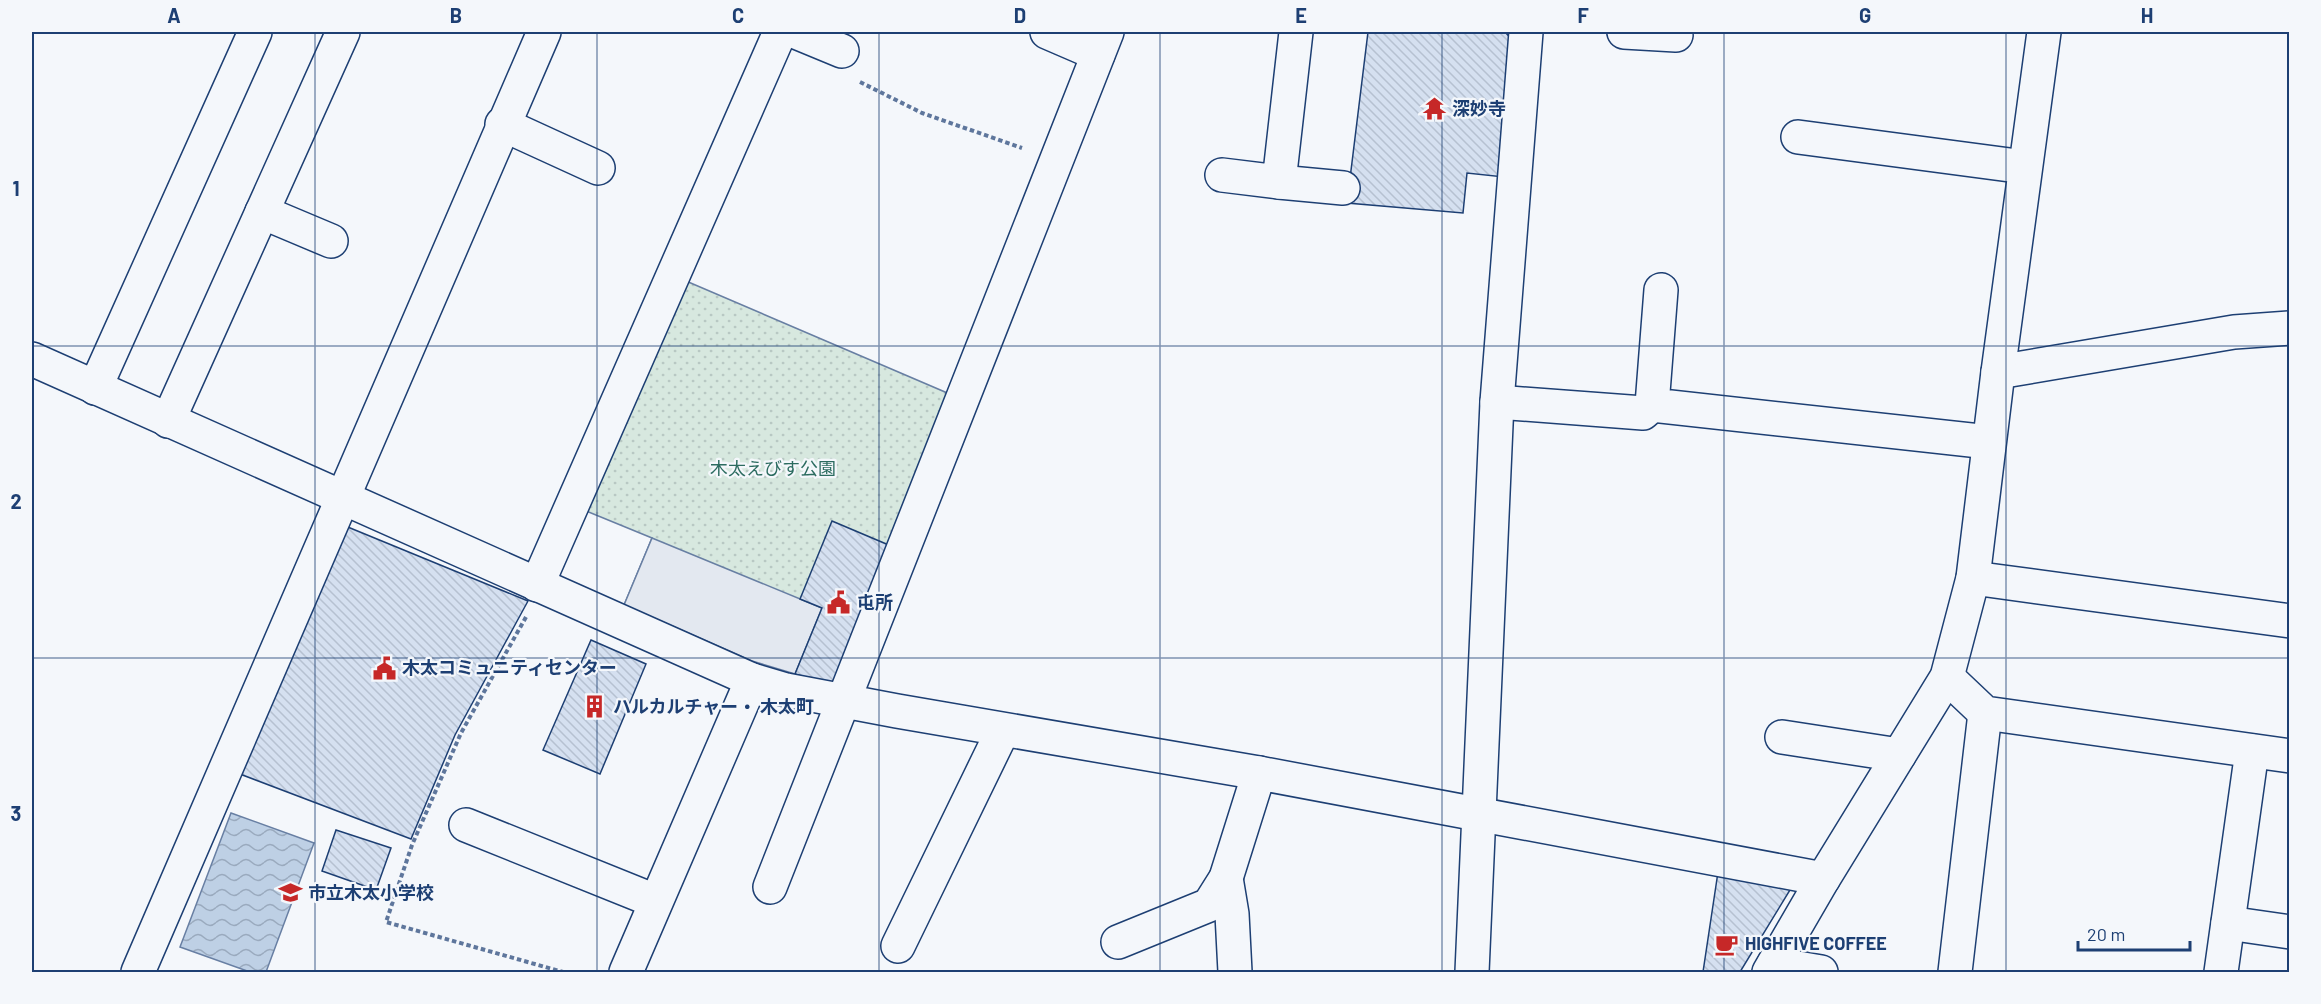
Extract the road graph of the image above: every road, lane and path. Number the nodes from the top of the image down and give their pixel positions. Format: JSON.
{"nodes":[{"id":1,"x":255,"y":32,"type":"edge"},
{"id":2,"x":344,"y":32,"type":"edge"},
{"id":3,"x":544,"y":32,"type":"edge"},
{"id":4,"x":780,"y":32,"type":"edge"},
{"id":5,"x":796,"y":32,"type":"edge"},
{"id":6,"x":1047,"y":32,"type":"edge"},
{"id":7,"x":1296,"y":32,"type":"edge"},
{"id":8,"x":1526,"y":32,"type":"edge"},
{"id":9,"x":1624,"y":32,"type":"edge"},
{"id":10,"x":2044,"y":32,"type":"edge"},
{"id":11,"x":1676,"y":35,"type":"dead end"},
{"id":12,"x":1103,"y":43,"type":"edge"},
{"id":13,"x":842,"y":51,"type":"joint"},
{"id":14,"x":502,"y":124,"type":"junction"},
{"id":15,"x":1798,"y":137,"type":"dead end"},
{"id":16,"x":1057,"y":160,"type":"junction"},
{"id":17,"x":2025,"y":167,"type":"junction"},
{"id":18,"x":598,"y":168,"type":"dead end"},
{"id":19,"x":1222,"y":175,"type":"dead end"},
{"id":20,"x":1279,"y":182,"type":"junction"},
{"id":21,"x":1343,"y":188,"type":"dead end"},
{"id":22,"x":262,"y":212,"type":"junction"},
{"id":23,"x":331,"y":241,"type":"dead end"},
{"id":24,"x":1661,"y":290,"type":"dead end"},
{"id":25,"x":2289,"y":328,"type":"edge"},
{"id":26,"x":32,"y":359,"type":"edge"},
{"id":27,"x":1998,"y":372,"type":"junction"},
{"id":28,"x":95,"y":388,"type":"junction"},
{"id":29,"x":1497,"y":402,"type":"junction"},
{"id":30,"x":1652,"y":405,"type":"junction"},
{"id":31,"x":168,"y":421,"type":"junction"},
{"id":32,"x":1989,"y":442,"type":"junction"},
{"id":33,"x":341,"y":499,"type":"junction"},
{"id":34,"x":1973,"y":578,"type":"junction"},
{"id":35,"x":540,"y":586,"type":"junction"},
{"id":36,"x":2289,"y":621,"type":"edge"},
{"id":37,"x":1947,"y":677,"type":"junction"},
{"id":38,"x":752,"y":680,"type":"junction"},
{"id":39,"x":841,"y":701,"type":"junction"},
{"id":40,"x":1985,"y":713,"type":"junction"},
{"id":41,"x":1003,"y":730,"type":"junction"},
{"id":42,"x":1782,"y":737,"type":"dead end"},
{"id":43,"x":2252,"y":752,"type":"junction"},
{"id":44,"x":1899,"y":754,"type":"junction"},
{"id":45,"x":2289,"y":756,"type":"edge"},
{"id":46,"x":1258,"y":773,"type":"junction"},
{"id":47,"x":1479,"y":814,"type":"junction"},
{"id":48,"x":466,"y":825,"type":"dead end"},
{"id":49,"x":1226,"y":878,"type":"junction"},
{"id":50,"x":1822,"y":879,"type":"junction"},
{"id":51,"x":770,"y":887,"type":"dead end"},
{"id":52,"x":655,"y":901,"type":"junction"},
{"id":53,"x":2228,"y":923,"type":"junction"},
{"id":54,"x":2289,"y":932,"type":"edge"},
{"id":55,"x":1118,"y":942,"type":"dead end"},
{"id":56,"x":898,"y":946,"type":"dead end"},
{"id":57,"x":1772,"y":968,"type":"edge"},
{"id":58,"x":138,"y":972,"type":"edge"},
{"id":59,"x":563,"y":972,"type":"edge"},
{"id":60,"x":626,"y":972,"type":"edge"},
{"id":61,"x":1235,"y":972,"type":"edge"},
{"id":62,"x":1472,"y":972,"type":"edge"},
{"id":63,"x":1821,"y":972,"type":"edge"},
{"id":64,"x":1955,"y":972,"type":"edge"},
{"id":65,"x":2221,"y":972,"type":"edge"}],
"edges":[{"from":1,"to":28,"type":"street"},
{"from":2,"to":22,"type":"street"},
{"from":3,"to":14,"type":"street"},
{"from":4,"to":35,"type":"street"},
{"from":5,"to":13,"type":"street"},
{"from":6,"to":12,"type":"street"},
{"from":7,"to":20,"type":"street"},
{"from":8,"to":29,"type":"street"},
{"from":9,"to":11,"type":"street"},
{"from":10,"to":17,"type":"street"},
{"from":12,"to":16,"type":"street"},
{"from":13,"to":16,"type":"path"},
{"from":14,"to":18,"type":"street"},
{"from":14,"to":33,"type":"street"},
{"from":15,"to":17,"type":"street"},
{"from":16,"to":39,"type":"street"},
{"from":17,"to":27,"type":"street"},
{"from":19,"to":20,"type":"street"},
{"from":20,"to":21,"type":"street"},
{"from":22,"to":23,"type":"street"},
{"from":22,"to":31,"type":"street"},
{"from":24,"to":30,"type":"street"},
{"from":25,"to":27,"type":"street"},
{"from":26,"to":28,"type":"street"},
{"from":27,"to":32,"type":"street"},
{"from":28,"to":31,"type":"street"},
{"from":29,"to":30,"type":"street"},
{"from":29,"to":47,"type":"street"},
{"from":30,"to":32,"type":"street"},
{"from":31,"to":33,"type":"street"},
{"from":32,"to":34,"type":"street"},
{"from":33,"to":35,"type":"street"},
{"from":33,"to":58,"type":"street"},
{"from":34,"to":36,"type":"street"},
{"from":34,"to":37,"type":"street"},
{"from":35,"to":38,"type":"street"},
{"from":35,"to":59,"type":"path"},
{"from":37,"to":40,"type":"street"},
{"from":37,"to":44,"type":"street"},
{"from":38,"to":39,"type":"street"},
{"from":38,"to":52,"type":"street"},
{"from":39,"to":41,"type":"street"},
{"from":39,"to":51,"type":"street"},
{"from":40,"to":43,"type":"street"},
{"from":40,"to":64,"type":"street"},
{"from":41,"to":46,"type":"street"},
{"from":41,"to":56,"type":"street"},
{"from":42,"to":44,"type":"street"},
{"from":43,"to":45,"type":"street"},
{"from":43,"to":53,"type":"street"},
{"from":44,"to":50,"type":"street"},
{"from":46,"to":47,"type":"street"},
{"from":46,"to":49,"type":"street"},
{"from":47,"to":50,"type":"street"},
{"from":47,"to":62,"type":"street"},
{"from":48,"to":52,"type":"street"},
{"from":49,"to":55,"type":"street"},
{"from":49,"to":61,"type":"street"},
{"from":50,"to":57,"type":"street"},
{"from":52,"to":60,"type":"street"},
{"from":53,"to":54,"type":"street"},
{"from":53,"to":65,"type":"street"},
{"from":57,"to":63,"type":"street"}]}
